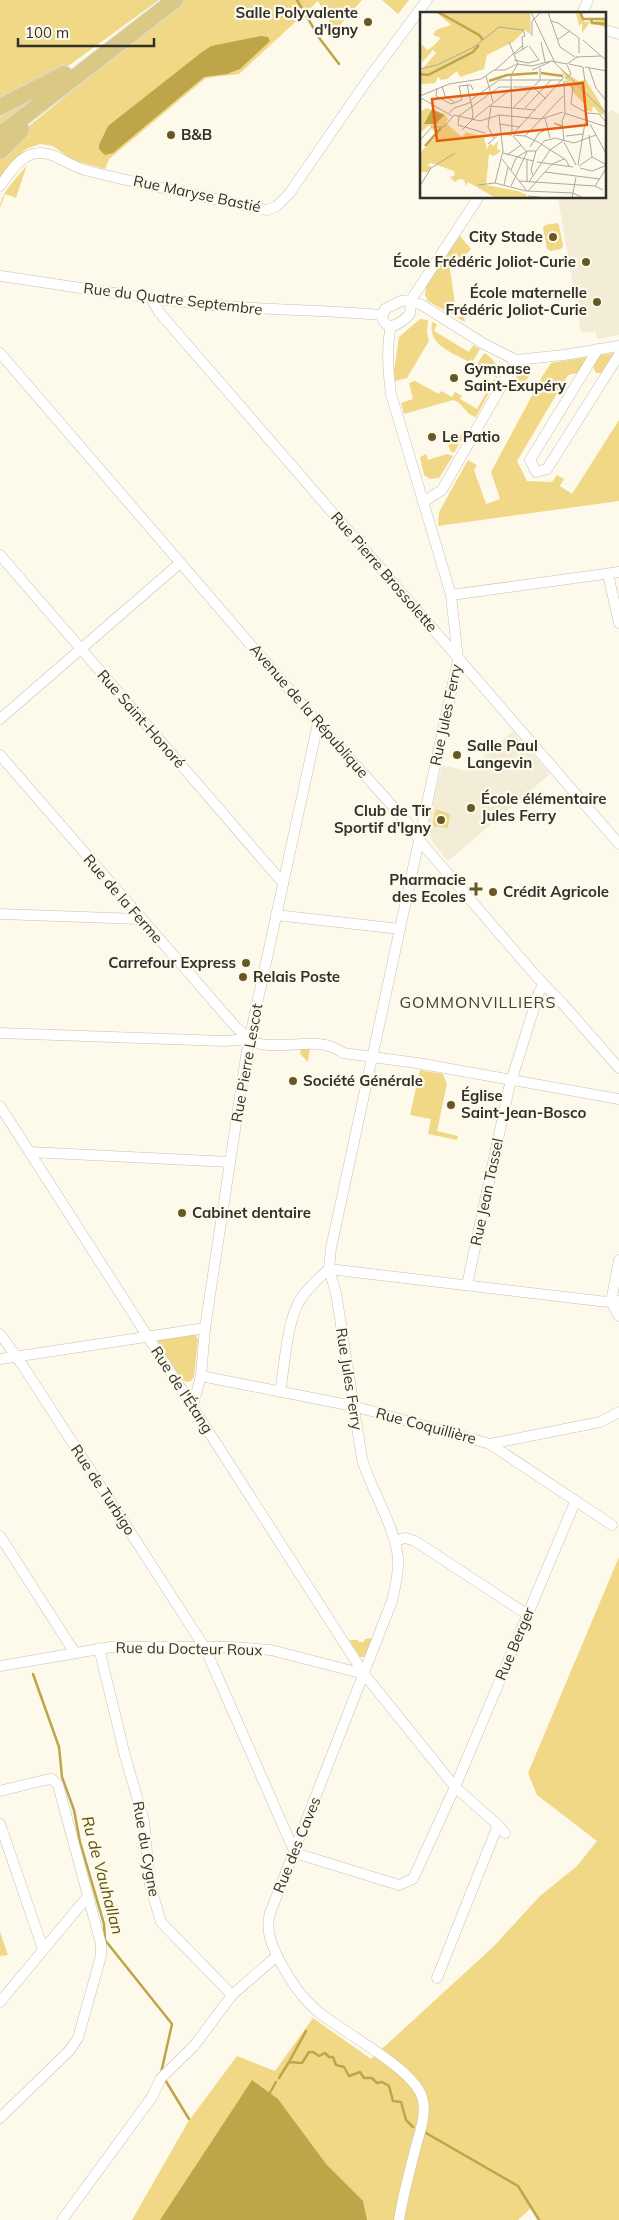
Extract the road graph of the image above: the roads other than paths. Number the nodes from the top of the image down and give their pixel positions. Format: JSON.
{"nodes":[{"id":1,"x":175,"y":0,"type":"edge"},
{"id":2,"x":426,"y":0,"type":"edge"},
{"id":3,"x":588,"y":0,"type":"edge"},
{"id":4,"x":421,"y":12,"type":"edge"},
{"id":5,"x":583,"y":12,"type":"edge"},
{"id":6,"x":417,"y":20,"type":"edge"},
{"id":7,"x":136,"y":30,"type":"junction"},
{"id":8,"x":606,"y":30,"type":"edge"},
{"id":9,"x":619,"y":34,"type":"edge"},
{"id":10,"x":96,"y":60,"type":"junction"},
{"id":11,"x":0,"y":107,"type":"edge"},
{"id":12,"x":0,"y":135,"type":"edge"},
{"id":13,"x":0,"y":151,"type":"edge"},
{"id":14,"x":0,"y":186,"type":"edge"},
{"id":15,"x":477,"y":199,"type":"edge"},
{"id":16,"x":0,"y":276,"type":"edge"},
{"id":17,"x":151,"y":298,"type":"junction"},
{"id":18,"x":412,"y":301,"type":"junction"},
{"id":19,"x":427,"y":310,"type":"junction"},
{"id":20,"x":410,"y":314,"type":"junction"},
{"id":21,"x":382,"y":315,"type":"junction"},
{"id":22,"x":391,"y":326,"type":"junction"},
{"id":23,"x":619,"y":346,"type":"edge"},
{"id":24,"x":598,"y":349,"type":"junction"},
{"id":25,"x":0,"y":354,"type":"edge"},
{"id":26,"x":619,"y":355,"type":"edge"},
{"id":27,"x":516,"y":360,"type":"junction"},
{"id":28,"x":424,"y":502,"type":"junction"},
{"id":29,"x":0,"y":555,"type":"edge"},
{"id":30,"x":180,"y":563,"type":"junction"},
{"id":31,"x":619,"y":572,"type":"edge"},
{"id":32,"x":608,"y":574,"type":"junction"},
{"id":33,"x":451,"y":595,"type":"junction"},
{"id":34,"x":619,"y":623,"type":"edge"},
{"id":35,"x":80,"y":648,"type":"junction"},
{"id":36,"x":458,"y":660,"type":"junction"},
{"id":37,"x":0,"y":718,"type":"edge"},
{"id":38,"x":318,"y":723,"type":"junction"},
{"id":39,"x":0,"y":755,"type":"edge"},
{"id":40,"x":420,"y":840,"type":"junction"},
{"id":41,"x":619,"y":844,"type":"edge"},
{"id":42,"x":283,"y":883,"type":"junction"},
{"id":43,"x":0,"y":914,"type":"edge"},
{"id":44,"x":276,"y":915,"type":"junction"},
{"id":45,"x":140,"y":919,"type":"junction"},
{"id":46,"x":400,"y":929,"type":"junction"},
{"id":47,"x":544,"y":985,"type":"junction"},
{"id":48,"x":0,"y":1033,"type":"edge"},
{"id":49,"x":249,"y":1039,"type":"junction"},
{"id":50,"x":373,"y":1056,"type":"junction"},
{"id":51,"x":619,"y":1068,"type":"edge"},
{"id":52,"x":511,"y":1080,"type":"junction"},
{"id":53,"x":619,"y":1099,"type":"edge"},
{"id":54,"x":0,"y":1106,"type":"edge"},
{"id":55,"x":30,"y":1152,"type":"junction"},
{"id":56,"x":230,"y":1162,"type":"junction"},
{"id":57,"x":619,"y":1260,"type":"edge"},
{"id":58,"x":329,"y":1269,"type":"junction"},
{"id":59,"x":467,"y":1285,"type":"junction"},
{"id":60,"x":615,"y":1301,"type":"edge"},
{"id":61,"x":619,"y":1316,"type":"edge"},
{"id":62,"x":205,"y":1328,"type":"junction"},
{"id":63,"x":0,"y":1334,"type":"edge"},
{"id":64,"x":149,"y":1338,"type":"junction"},
{"id":65,"x":16,"y":1357,"type":"junction"},
{"id":66,"x":0,"y":1360,"type":"edge"},
{"id":67,"x":201,"y":1376,"type":"junction"},
{"id":68,"x":280,"y":1392,"type":"junction"},
{"id":69,"x":193,"y":1405,"type":"junction"},
{"id":70,"x":353,"y":1406,"type":"junction"},
{"id":71,"x":619,"y":1412,"type":"edge"},
{"id":72,"x":490,"y":1444,"type":"junction"},
{"id":73,"x":575,"y":1502,"type":"junction"},
{"id":74,"x":612,"y":1525,"type":"dead end"},
{"id":75,"x":0,"y":1536,"type":"edge"},
{"id":76,"x":396,"y":1541,"type":"junction"},
{"id":77,"x":528,"y":1615,"type":"junction"},
{"id":78,"x":99,"y":1648,"type":"junction"},
{"id":79,"x":205,"y":1648,"type":"junction"},
{"id":80,"x":75,"y":1653,"type":"junction"},
{"id":81,"x":0,"y":1666,"type":"edge"},
{"id":82,"x":364,"y":1674,"type":"junction"},
{"id":83,"x":456,"y":1787,"type":"junction"},
{"id":84,"x":0,"y":1791,"type":"edge"},
{"id":85,"x":0,"y":1824,"type":"edge"},
{"id":86,"x":295,"y":1853,"type":"junction"},
{"id":87,"x":88,"y":1896,"type":"junction"},
{"id":88,"x":43,"y":1949,"type":"junction"},
{"id":89,"x":277,"y":1956,"type":"junction"},
{"id":90,"x":437,"y":1978,"type":"dead end"},
{"id":91,"x":232,"y":1995,"type":"junction"},
{"id":92,"x":0,"y":2002,"type":"edge"},
{"id":93,"x":0,"y":2118,"type":"edge"},
{"id":94,"x":62,"y":2220,"type":"edge"},
{"id":95,"x":399,"y":2220,"type":"edge"}],
"edges":[{"from":1,"to":7,"type":"main road"},
{"from":2,"to":4,"type":"street","name":"Rue Maryse Bastié"},
{"from":3,"to":5,"type":"street"},
{"from":6,"to":14,"type":"street","name":"Rue Maryse Bastié"},
{"from":7,"to":10,"type":"main road"},
{"from":7,"to":11,"type":"main road"},
{"from":8,"to":9,"type":"street"},
{"from":10,"to":12,"type":"main road"},
{"from":10,"to":13,"type":"main road"},
{"from":15,"to":18,"type":"street"},
{"from":16,"to":17,"type":"street","name":"Rue du Quatre Septembre"},
{"from":17,"to":21,"type":"street","name":"Rue du Quatre Septembre"},
{"from":17,"to":36,"type":"street","name":"Rue Pierre Brossolette"},
{"from":18,"to":19,"type":"street"},
{"from":18,"to":20,"type":"street"},
{"from":18,"to":21,"type":"street"},
{"from":19,"to":20,"type":"street"},
{"from":19,"to":27,"type":"street"},
{"from":20,"to":22,"type":"street"},
{"from":21,"to":22,"type":"street"},
{"from":22,"to":28,"type":"street","name":"Rue Jules Ferry"},
{"from":23,"to":24,"type":"street"},
{"from":24,"to":26,"type":"street"},
{"from":24,"to":27,"type":"street"},
{"from":25,"to":30,"type":"street","name":"Avenue de la République"},
{"from":27,"to":28,"type":"street"},
{"from":28,"to":33,"type":"street","name":"Rue Jules Ferry"},
{"from":29,"to":35,"type":"street","name":"Rue Saint-Honoré"},
{"from":30,"to":35,"type":"street"},
{"from":30,"to":38,"type":"street","name":"Avenue de la République"},
{"from":31,"to":32,"type":"street"},
{"from":32,"to":33,"type":"street"},
{"from":32,"to":34,"type":"street"},
{"from":33,"to":36,"type":"street","name":"Rue Jules Ferry"},
{"from":35,"to":37,"type":"street"},
{"from":35,"to":42,"type":"street","name":"Rue Saint-Honoré"},
{"from":36,"to":40,"type":"street","name":"Rue Jules Ferry"},
{"from":36,"to":41,"type":"street","name":"Rue Pierre Brossolette"},
{"from":38,"to":40,"type":"street","name":"Avenue de la République"},
{"from":38,"to":42,"type":"street","name":"Rue Pierre Lescot"},
{"from":39,"to":45,"type":"street","name":"Rue de la Ferme"},
{"from":40,"to":46,"type":"street","name":"Rue Jules Ferry"},
{"from":40,"to":47,"type":"street","name":"Avenue de la République"},
{"from":42,"to":44,"type":"street","name":"Rue Pierre Lescot"},
{"from":43,"to":45,"type":"street"},
{"from":44,"to":46,"type":"street"},
{"from":44,"to":49,"type":"street","name":"Rue Pierre Lescot"},
{"from":45,"to":49,"type":"street","name":"Rue de la Ferme"},
{"from":46,"to":50,"type":"street","name":"Rue Jules Ferry"},
{"from":47,"to":51,"type":"street","name":"Avenue de la République"},
{"from":47,"to":52,"type":"street","name":"Rue Jean Tassel"},
{"from":48,"to":49,"type":"street"},
{"from":49,"to":50,"type":"street"},
{"from":49,"to":56,"type":"street","name":"Rue Pierre Lescot"},
{"from":50,"to":52,"type":"street"},
{"from":50,"to":58,"type":"street","name":"Rue Jules Ferry"},
{"from":52,"to":53,"type":"street"},
{"from":52,"to":59,"type":"street","name":"Rue Jean Tassel"},
{"from":54,"to":55,"type":"street","name":"Rue de l'Étang"},
{"from":55,"to":56,"type":"street"},
{"from":55,"to":64,"type":"street","name":"Rue de l'Étang"},
{"from":56,"to":62,"type":"street","name":"Rue Pierre Lescot"},
{"from":57,"to":60,"type":"street"},
{"from":58,"to":59,"type":"street"},
{"from":58,"to":68,"type":"street"},
{"from":58,"to":70,"type":"street","name":"Rue Jules Ferry"},
{"from":59,"to":60,"type":"street"},
{"from":60,"to":61,"type":"street"},
{"from":62,"to":64,"type":"street"},
{"from":62,"to":67,"type":"street","name":"Rue Pierre Lescot"},
{"from":63,"to":65,"type":"street","name":"Rue de Turbigo"},
{"from":64,"to":65,"type":"street"},
{"from":64,"to":69,"type":"street","name":"Rue de l'Étang"},
{"from":65,"to":66,"type":"street"},
{"from":65,"to":79,"type":"street","name":"Rue de Turbigo"},
{"from":67,"to":68,"type":"street","name":"Rue Coquillière"},
{"from":67,"to":69,"type":"street","name":"Rue Pierre Lescot"},
{"from":68,"to":70,"type":"street","name":"Rue Coquillière"},
{"from":69,"to":82,"type":"street","name":"Rue de l'Étang"},
{"from":70,"to":72,"type":"street","name":"Rue Coquillière"},
{"from":70,"to":76,"type":"street","name":"Rue Jules Ferry"},
{"from":71,"to":72,"type":"street","name":"Rue Coquillière"},
{"from":72,"to":73,"type":"street"},
{"from":73,"to":74,"type":"street"},
{"from":73,"to":77,"type":"street","name":"Rue Berger"},
{"from":75,"to":80,"type":"street"},
{"from":76,"to":77,"type":"street"},
{"from":76,"to":82,"type":"street","name":"Rue Jules Ferry"},
{"from":77,"to":83,"type":"street","name":"Rue Berger"},
{"from":78,"to":79,"type":"street","name":"Rue du Docteur Roux"},
{"from":78,"to":80,"type":"street","name":"Rue du Docteur Roux"},
{"from":78,"to":91,"type":"street","name":"Rue du Cygne"},
{"from":79,"to":82,"type":"street","name":"Rue du Docteur Roux"},
{"from":79,"to":86,"type":"street","name":"Rue de Turbigo"},
{"from":80,"to":81,"type":"street","name":"Rue du Docteur Roux"},
{"from":82,"to":83,"type":"street"},
{"from":82,"to":86,"type":"street","name":"Rue des Caves"},
{"from":83,"to":86,"type":"street","name":"Rue Berger"},
{"from":83,"to":90,"type":"street"},
{"from":84,"to":87,"type":"street"},
{"from":85,"to":88,"type":"street"},
{"from":86,"to":89,"type":"street","name":"Rue des Caves"},
{"from":87,"to":88,"type":"street"},
{"from":87,"to":93,"type":"street"},
{"from":88,"to":92,"type":"street"},
{"from":89,"to":91,"type":"street"},
{"from":89,"to":95,"type":"street","name":"Rue des Caves"},
{"from":91,"to":94,"type":"street"}]}
